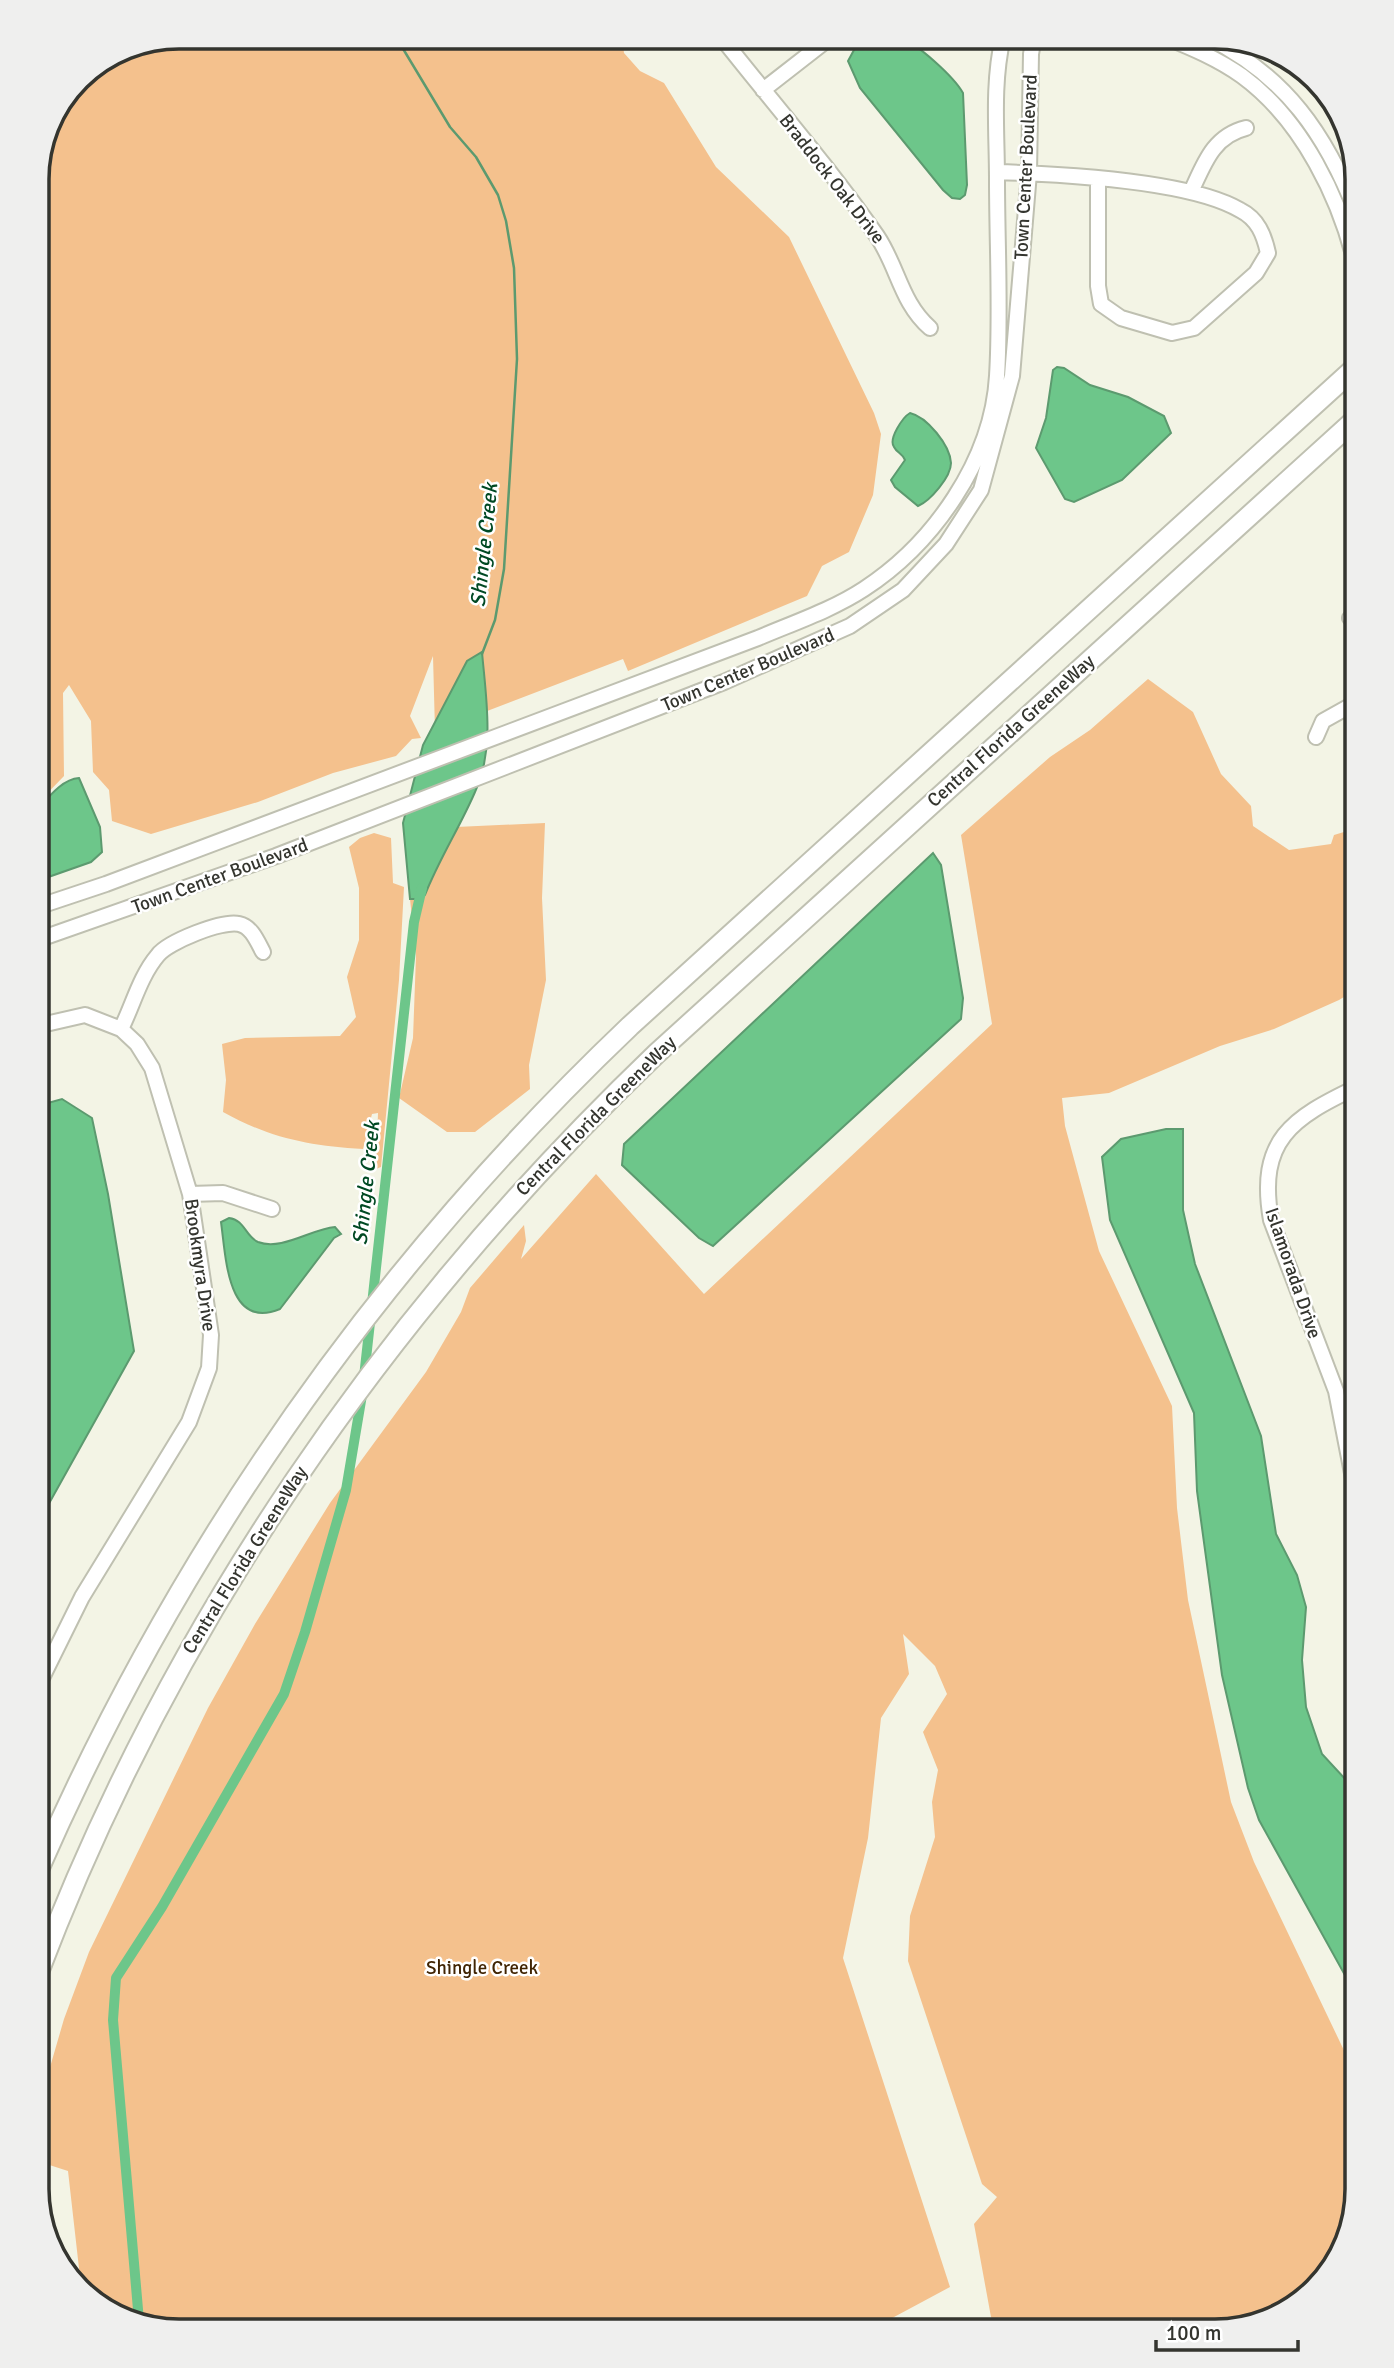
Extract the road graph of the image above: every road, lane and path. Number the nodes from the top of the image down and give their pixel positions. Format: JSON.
{"nodes":[{"id":1,"x":731,"y":49,"type":"edge"},
{"id":2,"x":816,"y":49,"type":"edge"},
{"id":3,"x":1001,"y":49,"type":"edge"},
{"id":4,"x":1032,"y":49,"type":"edge"},
{"id":5,"x":1194,"y":49,"type":"edge"},
{"id":6,"x":1229,"y":50,"type":"edge"},
{"id":7,"x":763,"y":90,"type":"junction"},
{"id":8,"x":1246,"y":128,"type":"dead end"},
{"id":9,"x":997,"y":172,"type":"junction"},
{"id":10,"x":1029,"y":173,"type":"junction"},
{"id":11,"x":1098,"y":179,"type":"junction"},
{"id":12,"x":1345,"y":187,"type":"edge"},
{"id":13,"x":1191,"y":192,"type":"junction"},
{"id":14,"x":1345,"y":233,"type":"edge"},
{"id":15,"x":930,"y":328,"type":"dead end"},
{"id":16,"x":1345,"y":377,"type":"edge"},
{"id":17,"x":1345,"y":429,"type":"edge"},
{"id":18,"x":1345,"y":709,"type":"edge"},
{"id":19,"x":1316,"y":737,"type":"dead end"},
{"id":20,"x":49,"y":903,"type":"edge"},
{"id":21,"x":49,"y":936,"type":"edge"},
{"id":22,"x":263,"y":952,"type":"dead end"},
{"id":23,"x":49,"y":1023,"type":"edge"},
{"id":24,"x":121,"y":1029,"type":"junction"},
{"id":25,"x":1345,"y":1093,"type":"edge"},
{"id":26,"x":190,"y":1194,"type":"junction"},
{"id":27,"x":272,"y":1209,"type":"dead end"},
{"id":28,"x":1345,"y":1435,"type":"edge"},
{"id":29,"x":49,"y":1664,"type":"edge"},
{"id":30,"x":49,"y":1848,"type":"edge"},
{"id":31,"x":49,"y":1947,"type":"edge"}],
"edges":[{"from":1,"to":7,"type":"street","name":"Braddock Oak Drive"},
{"from":2,"to":7,"type":"street"},
{"from":3,"to":9,"type":"street","name":"Town Center Boulevard"},
{"from":4,"to":10,"type":"street","name":"Town Center Boulevard"},
{"from":5,"to":14,"type":"street"},
{"from":6,"to":12,"type":"street"},
{"from":7,"to":15,"type":"street","name":"Braddock Oak Drive"},
{"from":8,"to":13,"type":"street"},
{"from":9,"to":10,"type":"street"},
{"from":9,"to":20,"type":"street","name":"Town Center Boulevard"},
{"from":10,"to":11,"type":"street"},
{"from":10,"to":21,"type":"street","name":"Town Center Boulevard"},
{"from":11,"to":13,"type":"street"},
{"from":11,"to":13,"type":"street"},
{"from":16,"to":30,"type":"highway","name":"Central Florida GreeneWay"},
{"from":17,"to":31,"type":"highway","name":"Central Florida GreeneWay"},
{"from":18,"to":19,"type":"street"},
{"from":22,"to":24,"type":"street"},
{"from":23,"to":24,"type":"street","name":"Brookmyra Drive"},
{"from":24,"to":26,"type":"street","name":"Brookmyra Drive"},
{"from":25,"to":28,"type":"street","name":"Islamorada Drive"},
{"from":26,"to":27,"type":"street"},
{"from":26,"to":29,"type":"street","name":"Brookmyra Drive"}]}
